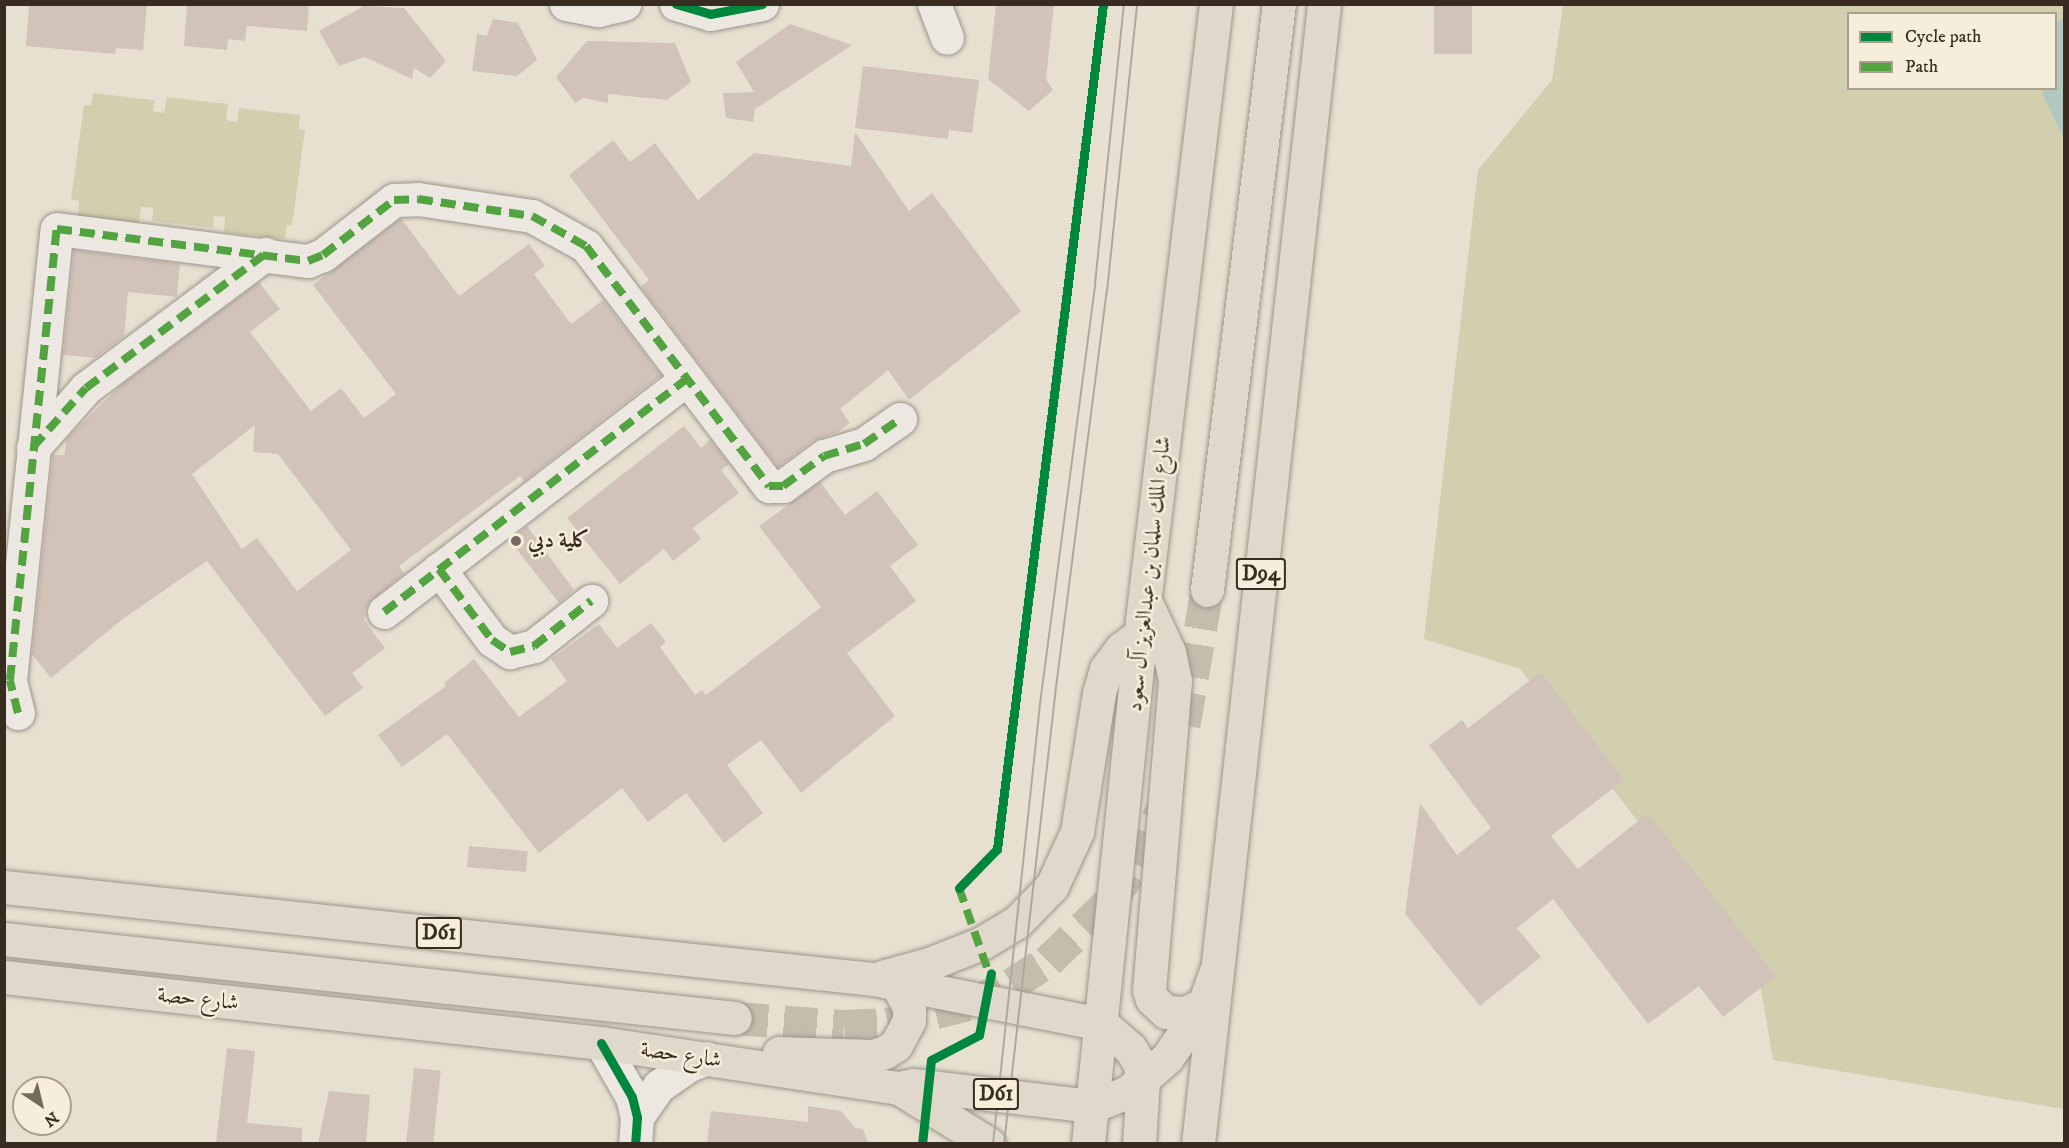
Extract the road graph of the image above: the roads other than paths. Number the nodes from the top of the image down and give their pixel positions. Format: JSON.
{"nodes":[{"id":1,"x":566,"y":4,"type":"edge"},
{"id":2,"x":624,"y":4,"type":"edge"},
{"id":3,"x":676,"y":4,"type":"edge"},
{"id":4,"x":762,"y":4,"type":"edge"},
{"id":5,"x":934,"y":4,"type":"edge"},
{"id":6,"x":1216,"y":4,"type":"edge"},
{"id":7,"x":1279,"y":4,"type":"edge"},
{"id":8,"x":1324,"y":4,"type":"edge"},
{"id":9,"x":946,"y":38,"type":"dead end"},
{"id":10,"x":265,"y":254,"type":"junction"},
{"id":11,"x":687,"y":379,"type":"junction"},
{"id":12,"x":900,"y":419,"type":"dead end"},
{"id":13,"x":33,"y":448,"type":"junction"},
{"id":14,"x":439,"y":569,"type":"junction"},
{"id":15,"x":1207,"y":590,"type":"tunnel mouth"},
{"id":16,"x":591,"y":601,"type":"dead end"},
{"id":17,"x":1145,"y":601,"type":"junction"},
{"id":18,"x":384,"y":612,"type":"dead end"},
{"id":19,"x":1141,"y":634,"type":"junction"},
{"id":20,"x":18,"y":713,"type":"dead end"},
{"id":21,"x":4,"y":887,"type":"edge"},
{"id":22,"x":4,"y":939,"type":"edge"},
{"id":23,"x":1217,"y":969,"type":"junction"},
{"id":24,"x":4,"y":977,"type":"edge"},
{"id":25,"x":885,"y":981,"type":"junction"},
{"id":26,"x":1204,"y":1005,"type":"junction"},
{"id":27,"x":735,"y":1018,"type":"tunnel mouth"},
{"id":28,"x":1102,"y":1024,"type":"junction"},
{"id":29,"x":601,"y":1043,"type":"junction"},
{"id":30,"x":707,"y":1059,"type":"junction"},
{"id":31,"x":743,"y":1064,"type":"junction"},
{"id":32,"x":1143,"y":1080,"type":"junction"},
{"id":33,"x":899,"y":1088,"type":"junction"},
{"id":34,"x":1093,"y":1106,"type":"junction"},
{"id":35,"x":636,"y":1130,"type":"edge"},
{"id":36,"x":989,"y":1143,"type":"edge"},
{"id":37,"x":1088,"y":1143,"type":"edge"},
{"id":38,"x":1095,"y":1143,"type":"edge"},
{"id":39,"x":1134,"y":1143,"type":"edge"},
{"id":40,"x":1139,"y":1143,"type":"edge"},
{"id":41,"x":1198,"y":1143,"type":"edge"}],
"edges":[{"from":1,"to":2,"type":"street"},
{"from":3,"to":4,"type":"street"},
{"from":5,"to":9,"type":"street"},
{"from":6,"to":17,"type":"main road","name":"شارع الملك سلمان بن عبدالعزيز آل سعود"},
{"from":7,"to":15,"type":"main road"},
{"from":8,"to":23,"type":"main road","number":"D94"},
{"from":10,"to":11,"type":"street"},
{"from":10,"to":13,"type":"street"},
{"from":10,"to":13,"type":"street"},
{"from":11,"to":12,"type":"street"},
{"from":11,"to":14,"type":"street"},
{"from":13,"to":20,"type":"street"},
{"from":14,"to":16,"type":"street"},
{"from":14,"to":18,"type":"street"},
{"from":17,"to":19,"type":"main road","name":"شارع الملك سلمان بن عبدالعزيز آل سعود"},
{"from":17,"to":26,"type":"main road"},
{"from":19,"to":25,"type":"main road"},
{"from":19,"to":28,"type":"main road","name":"شارع الملك سلمان بن عبدالعزيز آل سعود"},
{"from":21,"to":25,"type":"main road","number":"D61"},
{"from":22,"to":27,"type":"main road"},
{"from":23,"to":26,"type":"main road","name":"شارع حصة","number":"D61"},
{"from":23,"to":41,"type":"main road","number":"D94"},
{"from":24,"to":29,"type":"main road","name":"شارع حصة","number":"D61"},
{"from":25,"to":28,"type":"main road"},
{"from":25,"to":31,"type":"main road"},
{"from":26,"to":32,"type":"main road","name":"شارع حصة","number":"D61"},
{"from":28,"to":32,"type":"main road"},
{"from":28,"to":34,"type":"main road","name":"شارع الملك سلمان بن عبدالعزيز آل سعود"},
{"from":29,"to":30,"type":"main road","name":"شارع حصة","number":"D61"},
{"from":29,"to":35,"type":"street"},
{"from":30,"to":31,"type":"main road","name":"شارع حصة","number":"D61"},
{"from":30,"to":35,"type":"street"},
{"from":31,"to":33,"type":"main road","name":"شارع حصة","number":"D61"},
{"from":32,"to":34,"type":"main road","name":"شارع حصة","number":"D61"},
{"from":32,"to":40,"type":"main road"},
{"from":33,"to":34,"type":"main road","name":"شارع حصة","number":"D61"},
{"from":33,"to":36,"type":"main road"},
{"from":34,"to":37,"type":"main road","name":"شارع الملك سلمان بن عبدالعزيز آل سعود"},
{"from":38,"to":39,"type":"main road"}]}
